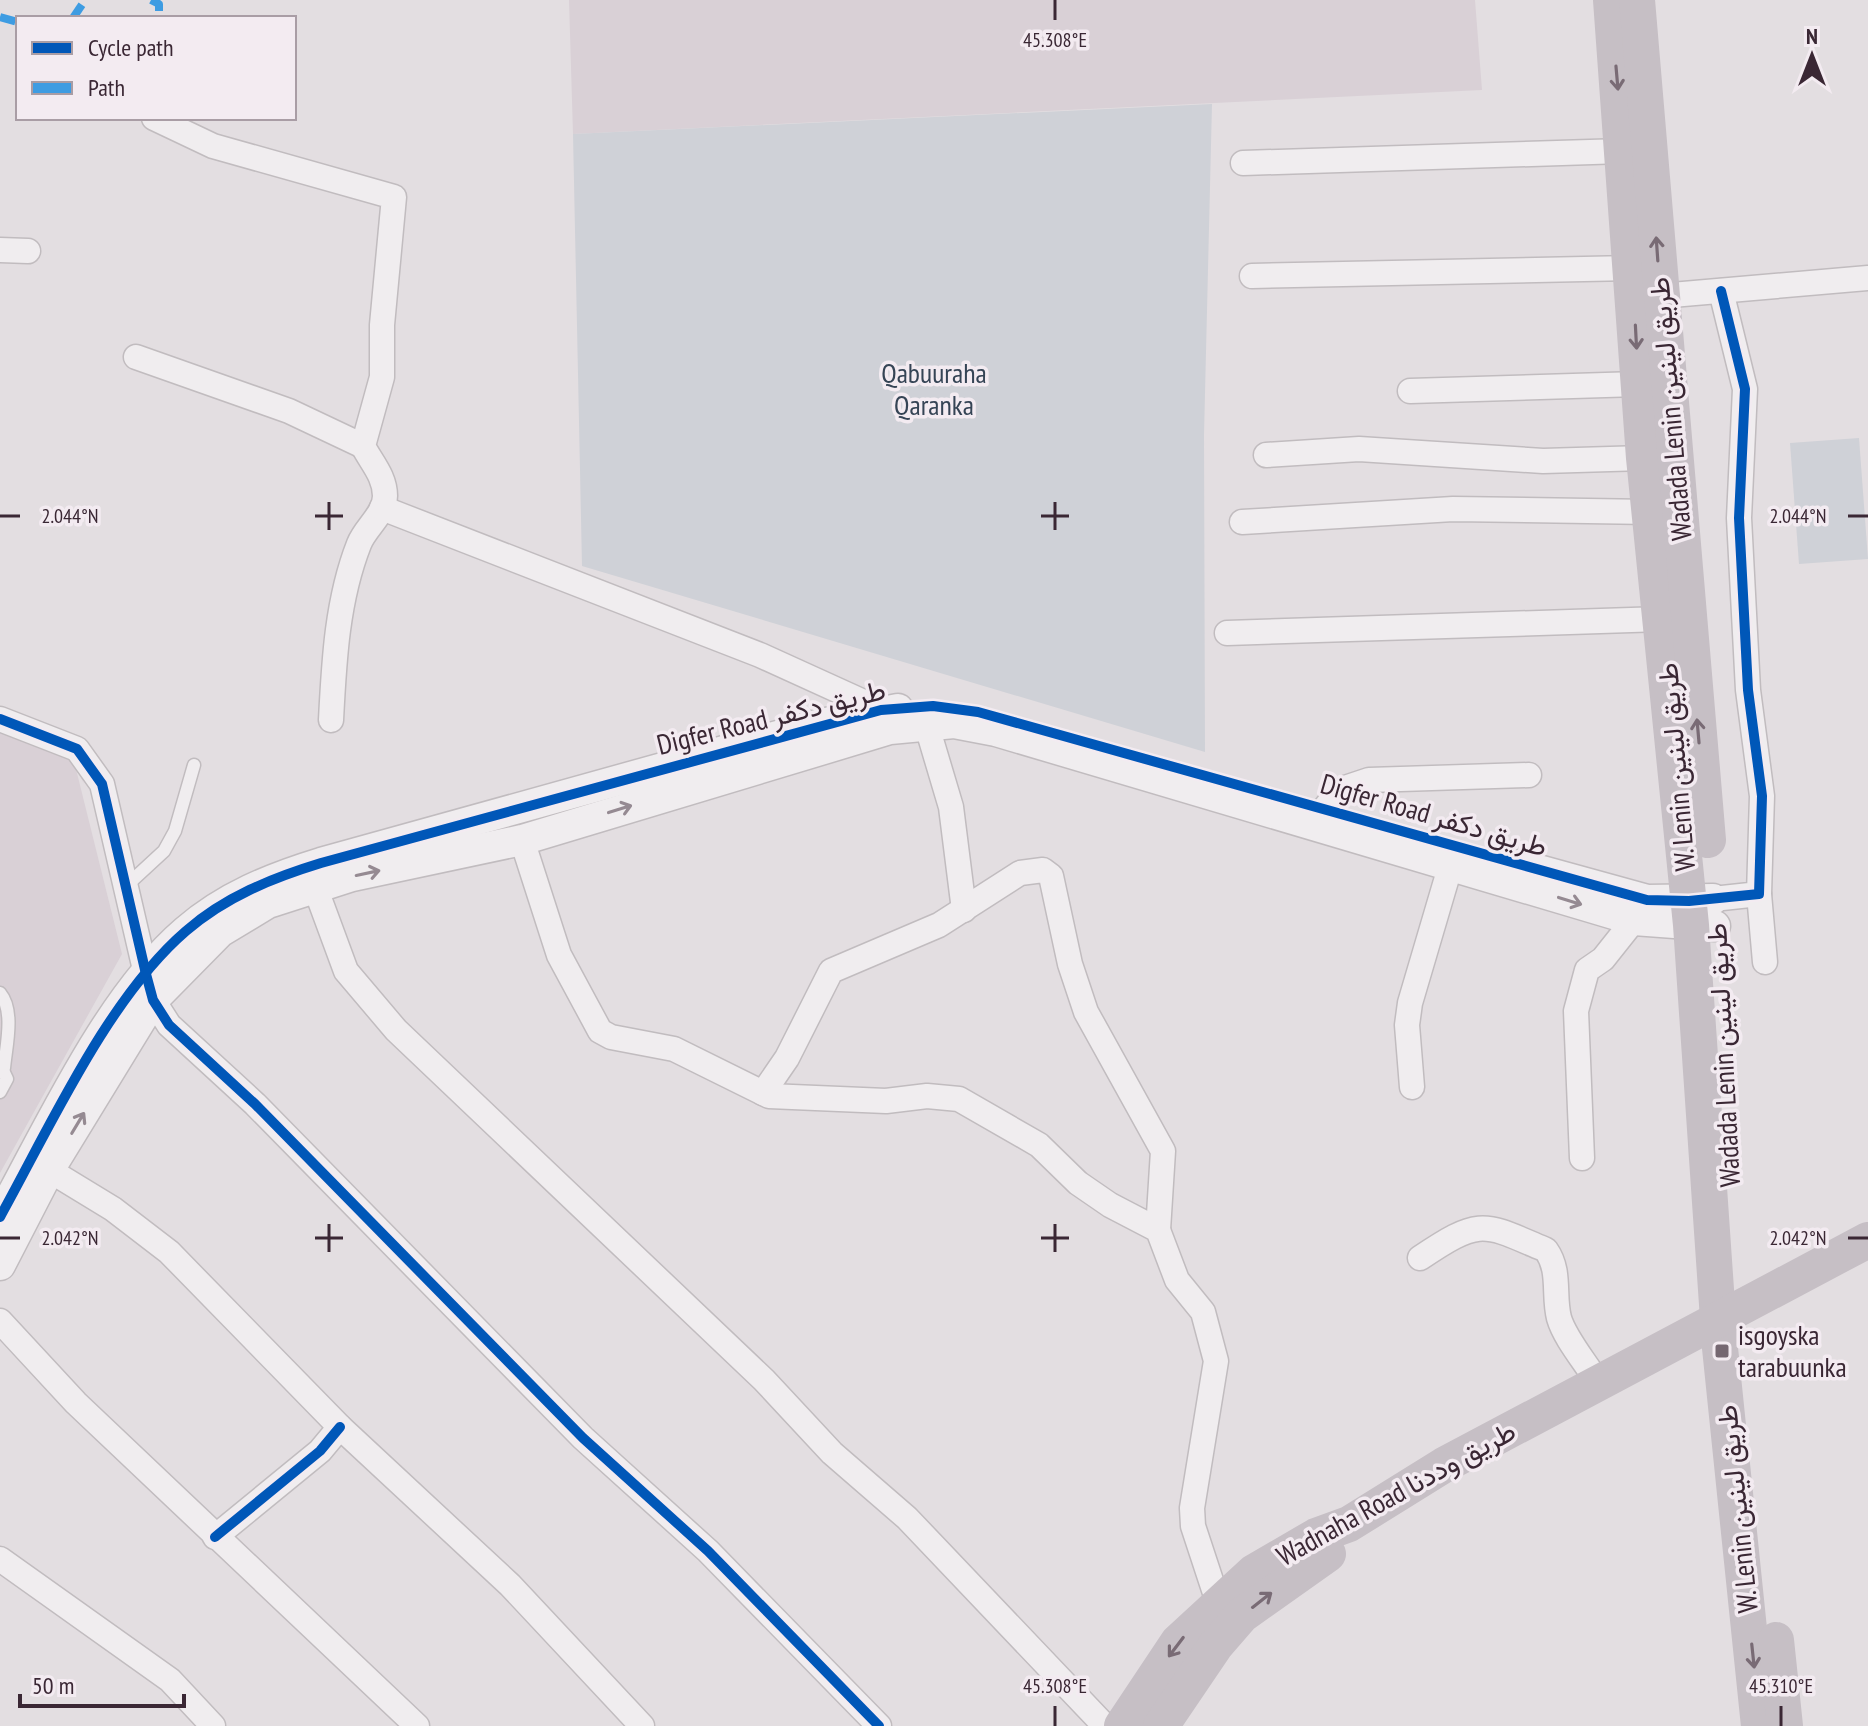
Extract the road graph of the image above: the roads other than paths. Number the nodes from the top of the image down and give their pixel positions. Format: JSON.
{"nodes":[{"id":1,"x":1611,"y":0,"type":"edge"},
{"id":2,"x":1637,"y":0,"type":"edge"},
{"id":3,"x":158,"y":120,"type":"edge"},
{"id":4,"x":1623,"y":151,"type":"junction"},
{"id":5,"x":1243,"y":163,"type":"dead end"},
{"id":6,"x":0,"y":250,"type":"edge"},
{"id":7,"x":28,"y":251,"type":"dead end"},
{"id":8,"x":1632,"y":268,"type":"junction"},
{"id":9,"x":1252,"y":276,"type":"dead end"},
{"id":10,"x":1868,"y":278,"type":"edge"},
{"id":11,"x":1721,"y":291,"type":"junction"},
{"id":12,"x":1660,"y":296,"type":"junction"},
{"id":13,"x":136,"y":357,"type":"dead end"},
{"id":14,"x":1638,"y":384,"type":"junction"},
{"id":15,"x":1410,"y":391,"type":"dead end"},
{"id":16,"x":363,"y":446,"type":"junction"},
{"id":17,"x":1266,"y":455,"type":"dead end"},
{"id":18,"x":1644,"y":458,"type":"junction"},
{"id":19,"x":382,"y":508,"type":"junction"},
{"id":20,"x":1651,"y":512,"type":"junction"},
{"id":21,"x":1242,"y":522,"type":"dead end"},
{"id":22,"x":1662,"y":619,"type":"junction"},
{"id":23,"x":1227,"y":633,"type":"dead end"},
{"id":24,"x":881,"y":710,"type":"junction"},
{"id":25,"x":0,"y":719,"type":"edge"},
{"id":26,"x":331,"y":720,"type":"dead end"},
{"id":27,"x":926,"y":723,"type":"junction"},
{"id":28,"x":194,"y":765,"type":"dead end"},
{"id":29,"x":1529,"y":775,"type":"dead end"},
{"id":30,"x":1325,"y":808,"type":"junction"},
{"id":31,"x":522,"y":840,"type":"junction"},
{"id":32,"x":1451,"y":864,"type":"junction"},
{"id":33,"x":125,"y":887,"type":"junction"},
{"id":34,"x":315,"y":887,"type":"junction"},
{"id":35,"x":1759,"y":894,"type":"junction"},
{"id":36,"x":964,"y":910,"type":"junction"},
{"id":37,"x":1702,"y":913,"type":"junction"},
{"id":38,"x":1634,"y":920,"type":"junction"},
{"id":39,"x":1765,"y":962,"type":"dead end"},
{"id":40,"x":149,"y":987,"type":"junction"},
{"id":41,"x":0,"y":993,"type":"edge"},
{"id":42,"x":2,"y":1066,"type":"edge"},
{"id":43,"x":1412,"y":1087,"type":"dead end"},
{"id":44,"x":2,"y":1091,"type":"edge"},
{"id":45,"x":763,"y":1093,"type":"junction"},
{"id":46,"x":0,"y":1105,"type":"edge"},
{"id":47,"x":1582,"y":1158,"type":"dead end"},
{"id":48,"x":49,"y":1170,"type":"junction"},
{"id":49,"x":0,"y":1217,"type":"edge"},
{"id":50,"x":1158,"y":1230,"type":"junction"},
{"id":51,"x":1868,"y":1240,"type":"edge"},
{"id":52,"x":1420,"y":1258,"type":"dead end"},
{"id":53,"x":0,"y":1265,"type":"edge"},
{"id":54,"x":1868,"y":1266,"type":"edge"},
{"id":55,"x":0,"y":1321,"type":"edge"},
{"id":56,"x":1730,"y":1329,"type":"junction"},
{"id":57,"x":1598,"y":1383,"type":"junction"},
{"id":58,"x":340,"y":1427,"type":"junction"},
{"id":59,"x":215,"y":1537,"type":"junction"},
{"id":60,"x":0,"y":1559,"type":"edge"},
{"id":61,"x":1218,"y":1602,"type":"junction"},
{"id":62,"x":1760,"y":1607,"type":"junction"},
{"id":63,"x":630,"y":1722,"type":"edge"},
{"id":64,"x":213,"y":1726,"type":"edge"},
{"id":65,"x":417,"y":1726,"type":"edge"},
{"id":66,"x":879,"y":1726,"type":"edge"},
{"id":67,"x":1105,"y":1726,"type":"edge"},
{"id":68,"x":1122,"y":1726,"type":"edge"},
{"id":69,"x":1161,"y":1726,"type":"edge"},
{"id":70,"x":1759,"y":1726,"type":"edge"},
{"id":71,"x":1785,"y":1726,"type":"edge"}],
"edges":[{"from":1,"to":4,"type":"main road","name":"W. Lenin طريق لينين","one_way":true},
{"from":12,"to":2,"type":"main road","name":"Wadada Lenin طريق لينين","one_way":true},
{"from":3,"to":16,"type":"street"},
{"from":4,"to":5,"type":"street"},
{"from":4,"to":8,"type":"main road","name":"W. Lenin طريق لينين"},
{"from":6,"to":7,"type":"street"},
{"from":8,"to":9,"type":"street"},
{"from":8,"to":14,"type":"main road","name":"W. Lenin طريق لينين","one_way":true},
{"from":10,"to":11,"type":"street"},
{"from":11,"to":12,"type":"street"},
{"from":11,"to":35,"type":"street"},
{"from":37,"to":12,"type":"main road","name":"Wadada Lenin طريق لينين","one_way":true},
{"from":13,"to":16,"type":"street"},
{"from":14,"to":15,"type":"street"},
{"from":14,"to":18,"type":"main road","name":"W. Lenin طريق لينين"},
{"from":16,"to":19,"type":"street"},
{"from":17,"to":18,"type":"street"},
{"from":18,"to":20,"type":"main road","name":"W. Lenin طريق لينين"},
{"from":19,"to":24,"type":"street"},
{"from":19,"to":26,"type":"street"},
{"from":20,"to":21,"type":"street"},
{"from":20,"to":22,"type":"main road","name":"W. Lenin طريق لينين"},
{"from":22,"to":23,"type":"street"},
{"from":22,"to":37,"type":"main road","name":"W. Lenin طريق لينين"},
{"from":24,"to":30,"type":"street","name":"Digfer Road طريق دكفر"},
{"from":24,"to":40,"type":"street","name":"Digfer Road طريق دكفر"},
{"from":25,"to":33,"type":"street"},
{"from":31,"to":27,"type":"street","name":"Digfer Road طريق دكفر","one_way":true},
{"from":27,"to":32,"type":"street","name":"Digfer Road طريق دكفر"},
{"from":27,"to":36,"type":"street"},
{"from":28,"to":33,"type":"lane"},
{"from":29,"to":30,"type":"street"},
{"from":30,"to":37,"type":"street","name":"Digfer Road طريق دكفر"},
{"from":34,"to":31,"type":"street","name":"Digfer Road طريق دكفر","one_way":true},
{"from":31,"to":45,"type":"street"},
{"from":32,"to":38,"type":"street","name":"Digfer Road طريق دكفر","one_way":true},
{"from":32,"to":43,"type":"street"},
{"from":33,"to":40,"type":"street"},
{"from":34,"to":40,"type":"street","name":"Digfer Road طريق دكفر"},
{"from":34,"to":67,"type":"street"},
{"from":35,"to":37,"type":"street"},
{"from":35,"to":39,"type":"street"},
{"from":36,"to":45,"type":"street"},
{"from":36,"to":50,"type":"street"},
{"from":37,"to":38,"type":"street","name":"Digfer Road طريق دكفر"},
{"from":37,"to":56,"type":"main road","name":"W. Lenin طريق لينين"},
{"from":38,"to":47,"type":"street"},
{"from":48,"to":40,"type":"street","name":"Digfer Road طريق دكفر","one_way":true},
{"from":40,"to":49,"type":"street","name":"Digfer Road طريق دكفر"},
{"from":40,"to":66,"type":"street"},
{"from":41,"to":42,"type":"lane"},
{"from":42,"to":44,"type":"lane"},
{"from":44,"to":46,"type":"lane"},
{"from":45,"to":50,"type":"street"},
{"from":48,"to":53,"type":"street","name":"Digfer Road طريق دكفر"},
{"from":48,"to":58,"type":"street"},
{"from":50,"to":61,"type":"street"},
{"from":51,"to":56,"type":"main road"},
{"from":52,"to":57,"type":"street"},
{"from":54,"to":56,"type":"main road"},
{"from":55,"to":59,"type":"street"},
{"from":56,"to":57,"type":"main road","name":"Wadnaha Road طريق وددنا"},
{"from":56,"to":62,"type":"main road"},
{"from":69,"to":56,"type":"main road","name":"Wadnaha Road طريق وددنا","one_way":true},
{"from":57,"to":61,"type":"main road","name":"Wadnaha Road طريق وددنا"},
{"from":58,"to":59,"type":"street"},
{"from":58,"to":63,"type":"street"},
{"from":59,"to":65,"type":"street"},
{"from":60,"to":64,"type":"street"},
{"from":61,"to":68,"type":"main road","name":"Wadnaha Road طريق وددنا","one_way":true},
{"from":62,"to":70,"type":"main road","name":"W. Lenin طريق لينين","one_way":true},
{"from":62,"to":71,"type":"main road"}]}
